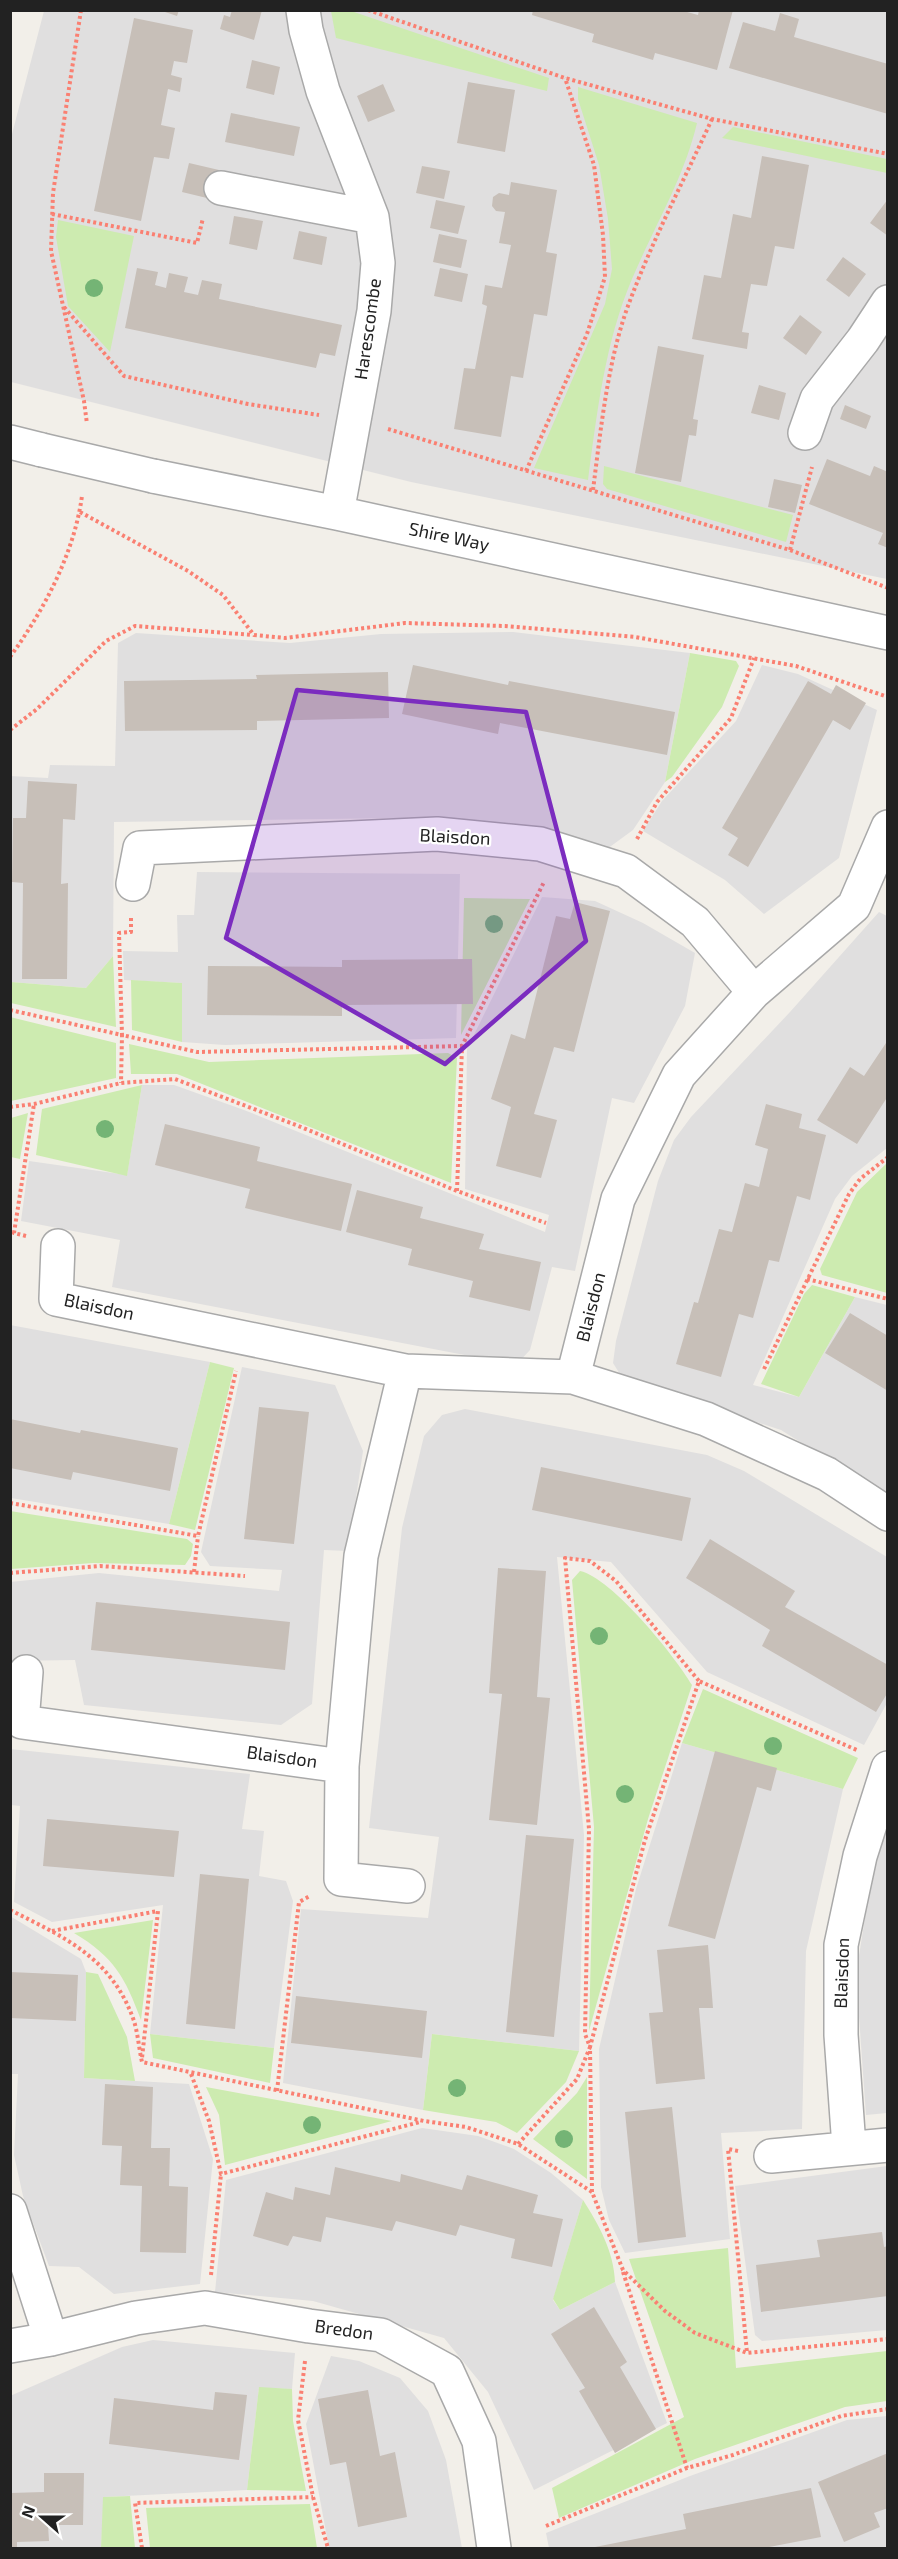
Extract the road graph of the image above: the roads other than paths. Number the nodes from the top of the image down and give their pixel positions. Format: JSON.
{"nodes":[{"id":1,"x":303,"y":10,"type":"edge"},
{"id":2,"x":220,"y":188,"type":"road end"},
{"id":3,"x":372,"y":217,"type":"junction"},
{"id":4,"x":888,"y":302,"type":"edge"},
{"id":5,"x":875,"y":347,"type":"edge"},
{"id":6,"x":806,"y":433,"type":"road end"},
{"id":7,"x":10,"y":442,"type":"edge"},
{"id":8,"x":337,"y":513,"type":"junction"},
{"id":9,"x":888,"y":633,"type":"edge"},
{"id":10,"x":888,"y":827,"type":"edge"},
{"id":11,"x":133,"y":884,"type":"dead end"},
{"id":12,"x":754,"y":992,"type":"junction"},
{"id":13,"x":58,"y":1246,"type":"road end"},
{"id":14,"x":405,"y":1371,"type":"junction"},
{"id":15,"x":573,"y":1377,"type":"junction"},
{"id":16,"x":888,"y":1514,"type":"edge"},
{"id":17,"x":26,"y":1672,"type":"dead end"},
{"id":18,"x":876,"y":1761,"type":"edge"},
{"id":19,"x":342,"y":1766,"type":"junction"},
{"id":20,"x":408,"y":1887,"type":"dead end"},
{"id":21,"x":888,"y":2145,"type":"edge"},
{"id":22,"x":849,"y":2147,"type":"junction"},
{"id":23,"x":771,"y":2156,"type":"road end"},
{"id":24,"x":10,"y":2211,"type":"edge"},
{"id":25,"x":51,"y":2339,"type":"junction"},
{"id":26,"x":10,"y":2346,"type":"edge"},
{"id":27,"x":494,"y":2548,"type":"edge"}],
"edges":[{"from":1,"to":3,"type":"street","name":"Harescombe"},
{"from":2,"to":3,"type":"street"},
{"from":3,"to":8,"type":"street","name":"Harescombe"},
{"from":4,"to":5,"type":"street"},
{"from":5,"to":6,"type":"street"},
{"from":7,"to":8,"type":"street","name":"Shire Way","bridge":true},
{"from":8,"to":9,"type":"street","name":"Shire Way"},
{"from":10,"to":12,"type":"street","name":"Blaisdon"},
{"from":11,"to":12,"type":"street","name":"Blaisdon"},
{"from":12,"to":15,"type":"street","name":"Blaisdon"},
{"from":13,"to":14,"type":"street","name":"Blaisdon"},
{"from":14,"to":15,"type":"street","name":"Blaisdon"},
{"from":14,"to":19,"type":"street","name":"Blaisdon"},
{"from":15,"to":16,"type":"street","name":"Blaisdon"},
{"from":17,"to":19,"type":"street","name":"Blaisdon"},
{"from":18,"to":22,"type":"street","name":"Blaisdon"},
{"from":19,"to":20,"type":"street","name":"Blaisdon"},
{"from":21,"to":22,"type":"street"},
{"from":22,"to":23,"type":"street"},
{"from":24,"to":25,"type":"street"},
{"from":25,"to":26,"type":"street","name":"Bredon"},
{"from":25,"to":27,"type":"street","name":"Bredon"}]}
